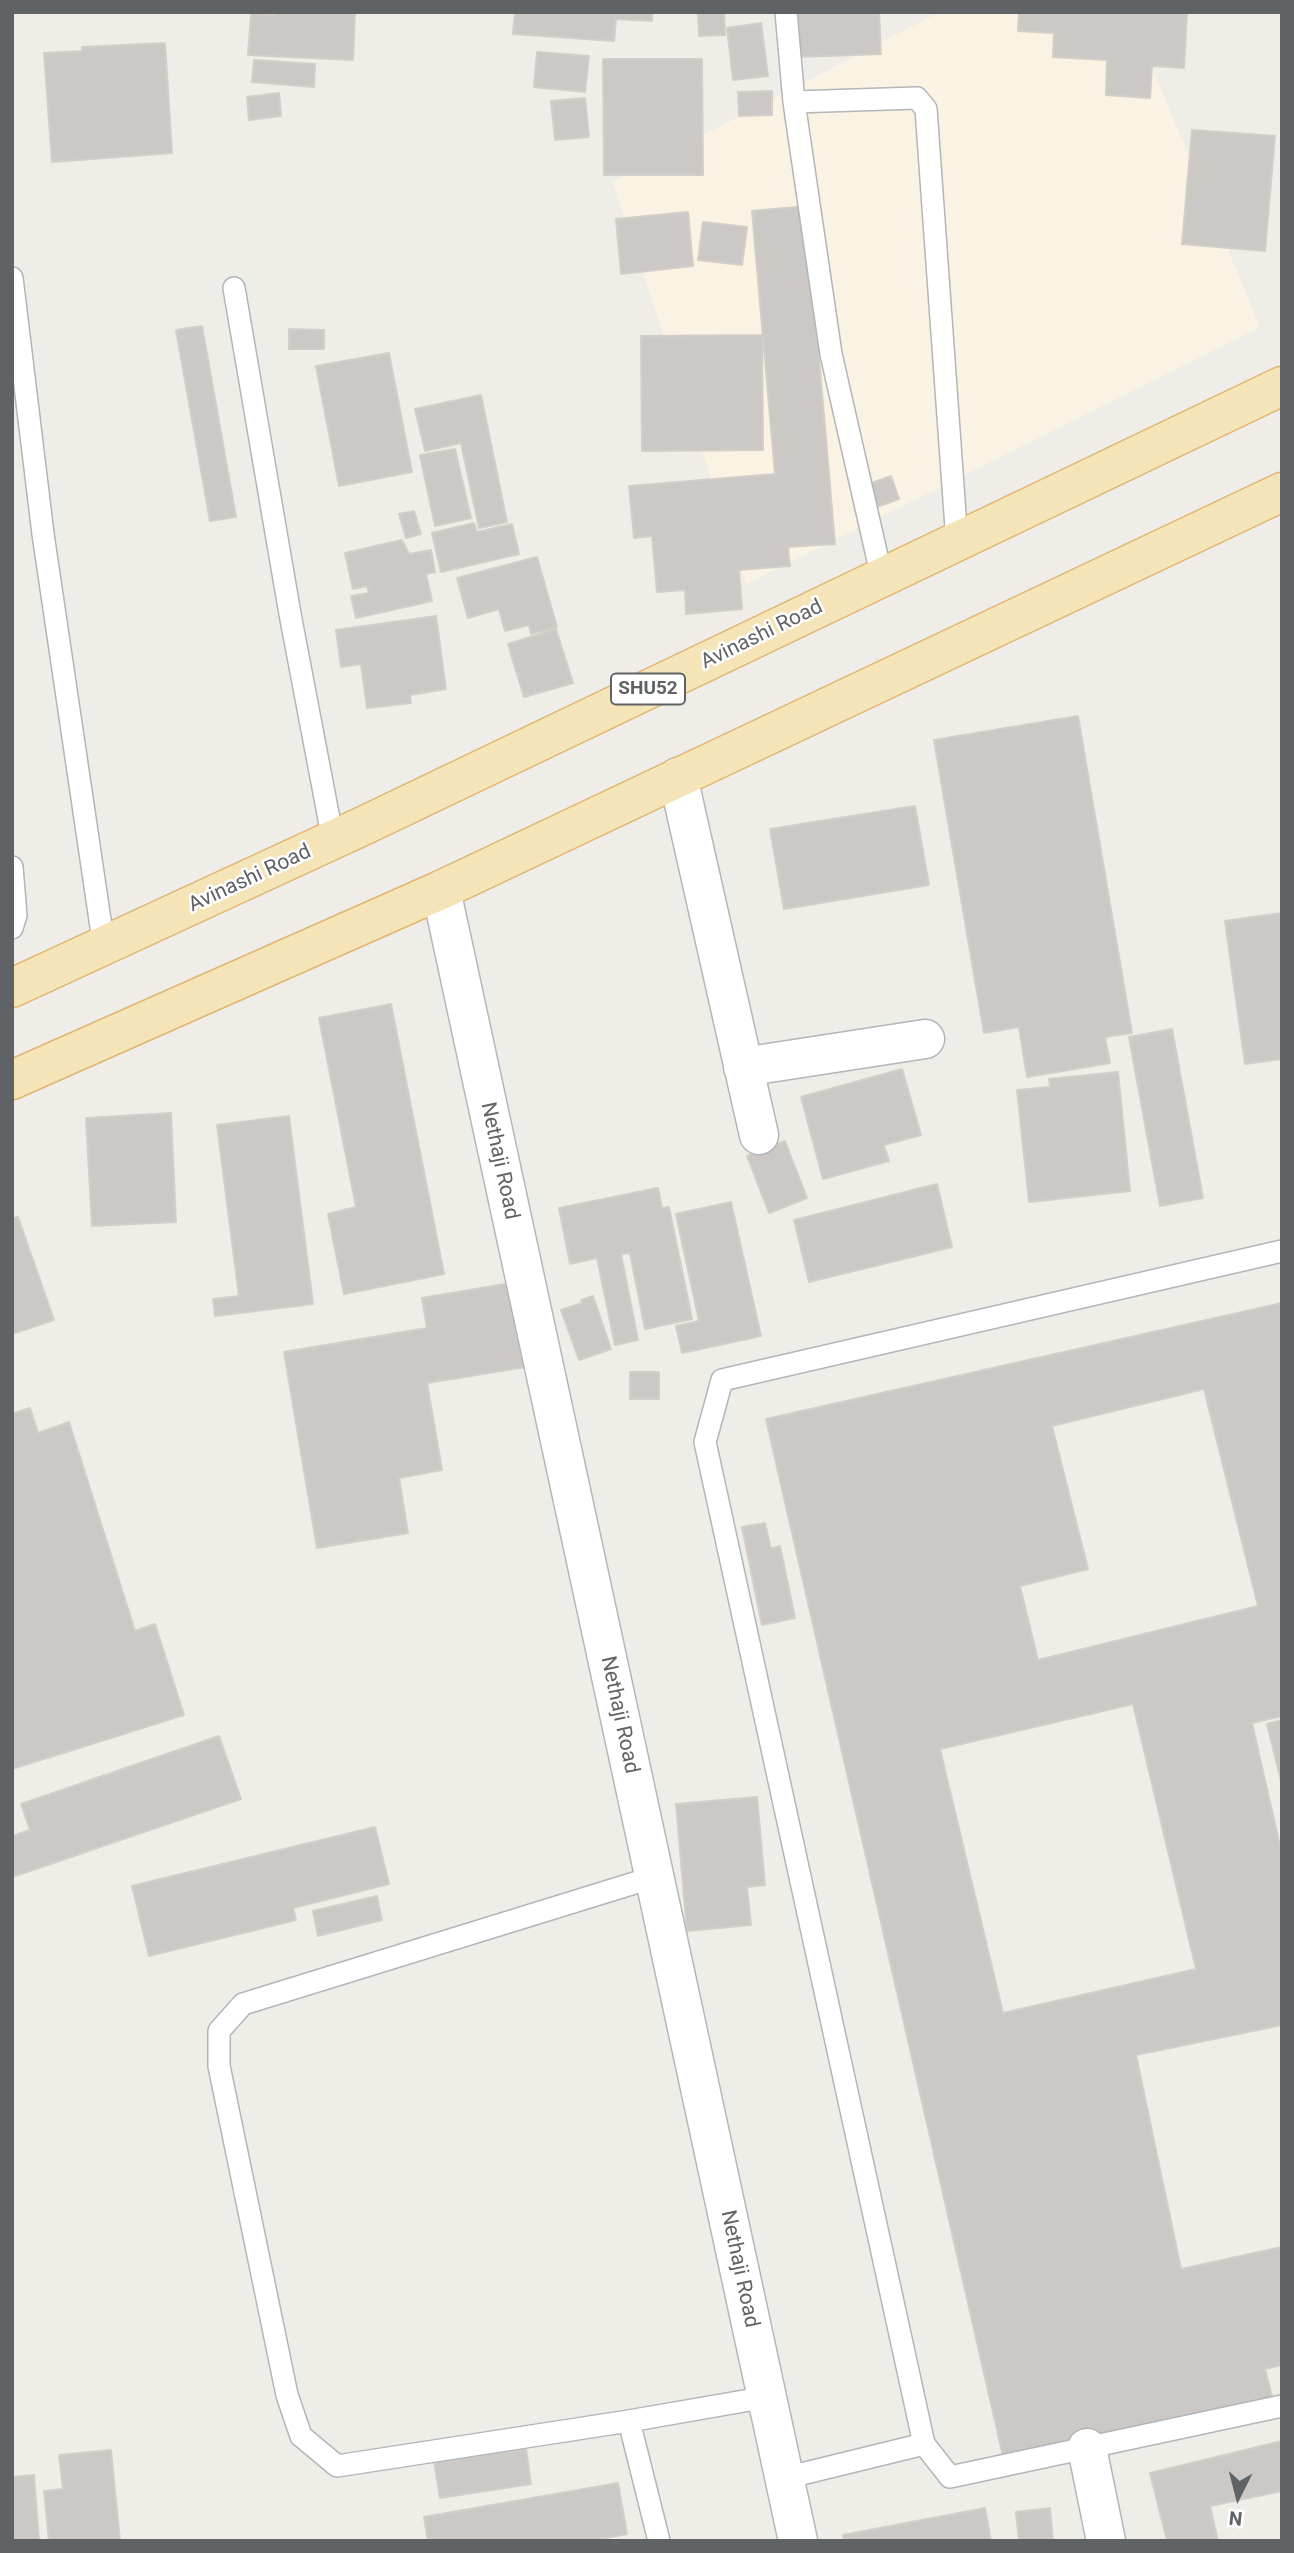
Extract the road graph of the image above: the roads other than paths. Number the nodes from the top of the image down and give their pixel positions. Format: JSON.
{"nodes":[{"id":1,"x":786,"y":12,"type":"edge"},
{"id":2,"x":794,"y":102,"type":"junction"},
{"id":3,"x":12,"y":278,"type":"edge"},
{"id":4,"x":234,"y":288,"type":"dead end"},
{"id":5,"x":1282,"y":386,"type":"edge"},
{"id":6,"x":1282,"y":492,"type":"edge"},
{"id":7,"x":957,"y":542,"type":"junction"},
{"id":8,"x":881,"y":578,"type":"junction"},
{"id":9,"x":678,"y":777,"type":"junction"},
{"id":10,"x":333,"y":840,"type":"junction"},
{"id":11,"x":12,"y":867,"type":"edge"},
{"id":12,"x":440,"y":890,"type":"junction"},
{"id":13,"x":12,"y":928,"type":"edge"},
{"id":14,"x":104,"y":947,"type":"junction"},
{"id":15,"x":12,"y":988,"type":"edge"},
{"id":16,"x":925,"y":1039,"type":"dead end"},
{"id":17,"x":744,"y":1067,"type":"junction"},
{"id":18,"x":12,"y":1080,"type":"edge"},
{"id":19,"x":759,"y":1135,"type":"dead end"},
{"id":20,"x":1282,"y":1251,"type":"edge"},
{"id":21,"x":654,"y":1877,"type":"junction"},
{"id":22,"x":767,"y":2397,"type":"junction"},
{"id":23,"x":1282,"y":2406,"type":"edge"},
{"id":24,"x":629,"y":2421,"type":"junction"},
{"id":25,"x":924,"y":2444,"type":"junction"},
{"id":26,"x":1087,"y":2448,"type":"junction"},
{"id":27,"x":785,"y":2478,"type":"junction"},
{"id":28,"x":659,"y":2541,"type":"edge"},
{"id":29,"x":798,"y":2541,"type":"edge"},
{"id":30,"x":1106,"y":2541,"type":"edge"}],
"edges":[{"from":1,"to":2,"type":"lane"},
{"from":2,"to":7,"type":"lane"},
{"from":2,"to":8,"type":"lane"},
{"from":3,"to":14,"type":"lane"},
{"from":4,"to":10,"type":"lane"},
{"from":5,"to":7,"type":"main road","name":"Avinashi Road","number":"SHU52"},
{"from":6,"to":9,"type":"main road"},
{"from":7,"to":8,"type":"main road","name":"Avinashi Road","number":"SHU52"},
{"from":8,"to":10,"type":"main road","name":"Avinashi Road","number":"SHU52"},
{"from":9,"to":12,"type":"main road"},
{"from":9,"to":17,"type":"main road"},
{"from":10,"to":14,"type":"main road","name":"Avinashi Road","number":"SHU52"},
{"from":11,"to":13,"type":"lane"},
{"from":12,"to":18,"type":"main road"},
{"from":12,"to":21,"type":"main road","name":"Nethaji Road"},
{"from":14,"to":15,"type":"main road","name":"Avinashi Road","number":"SHU52"},
{"from":16,"to":17,"type":"main road"},
{"from":17,"to":19,"type":"main road"},
{"from":20,"to":25,"type":"lane"},
{"from":21,"to":22,"type":"main road","name":"Nethaji Road"},
{"from":21,"to":24,"type":"lane"},
{"from":22,"to":24,"type":"lane"},
{"from":22,"to":27,"type":"main road","name":"Nethaji Road"},
{"from":23,"to":26,"type":"lane"},
{"from":24,"to":28,"type":"lane"},
{"from":25,"to":26,"type":"lane"},
{"from":25,"to":27,"type":"lane"},
{"from":26,"to":30,"type":"main road"},
{"from":27,"to":29,"type":"main road","name":"Nethaji Road"}]}
